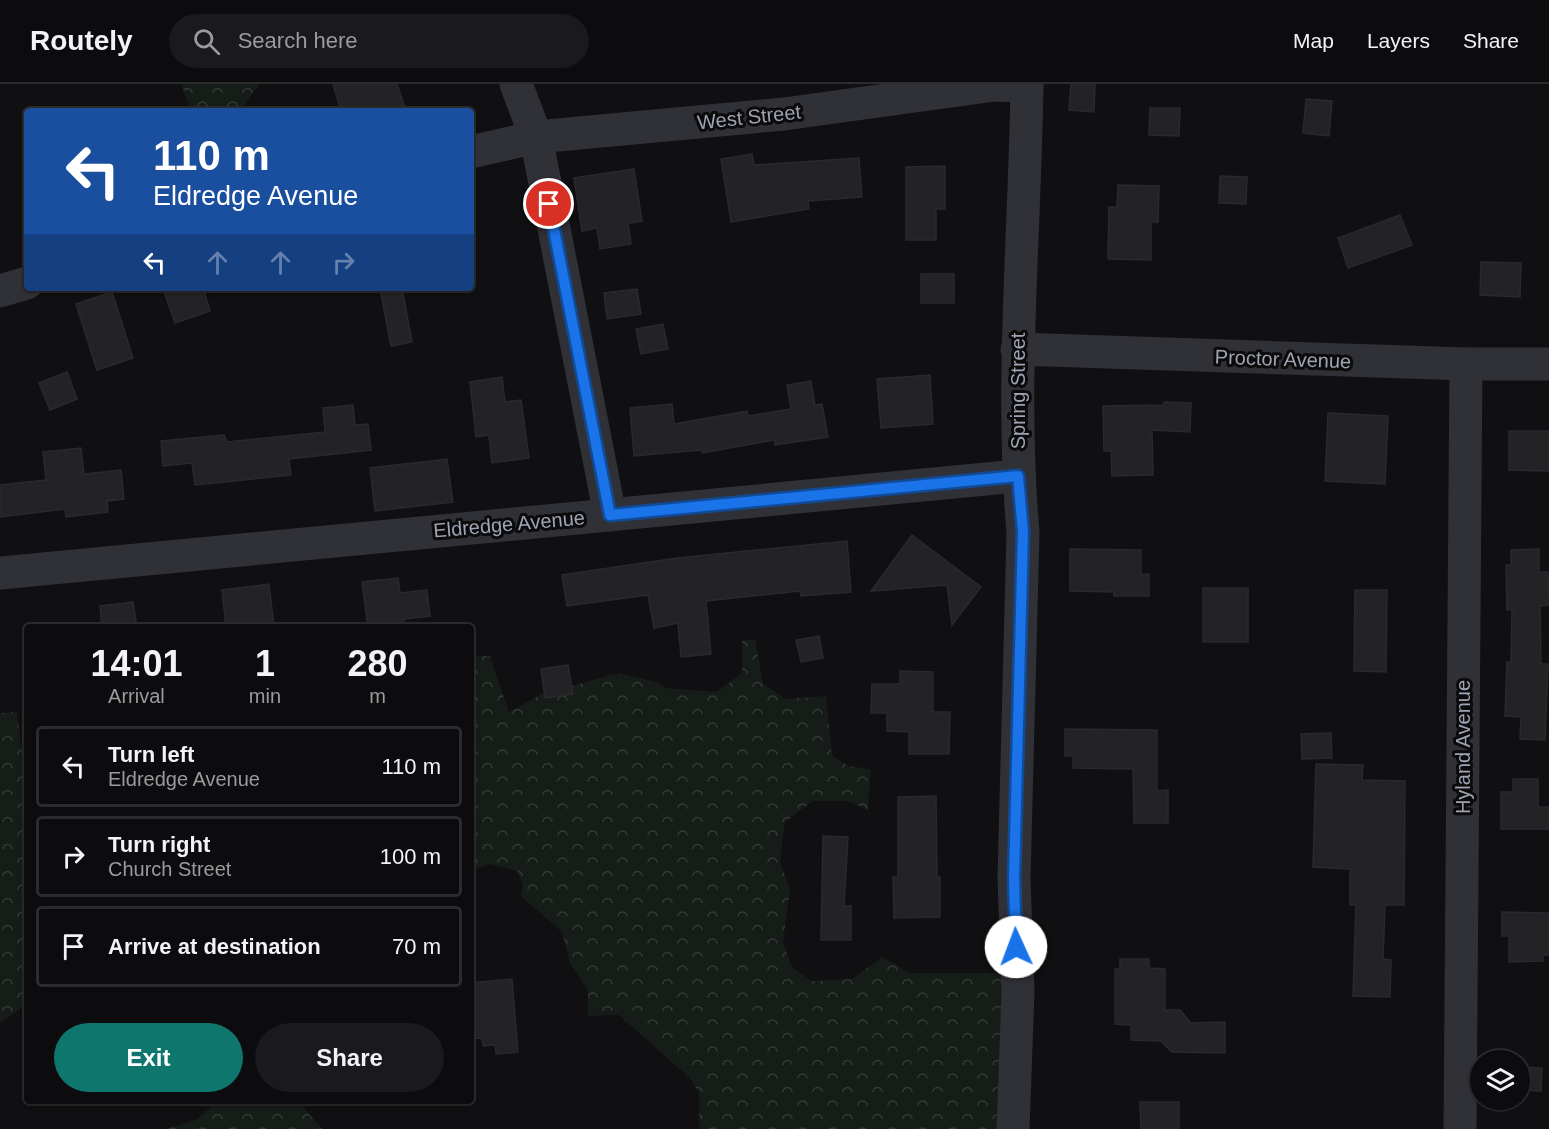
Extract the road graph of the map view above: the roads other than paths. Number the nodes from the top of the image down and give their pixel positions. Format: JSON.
{"nodes":[{"id":1,"x":516,"y":84,"type":"edge"},
{"id":2,"x":1027,"y":85,"type":"edge"},
{"id":3,"x":536,"y":137,"type":"junction"},
{"id":4,"x":474,"y":151,"type":"edge"},
{"id":5,"x":24,"y":284,"type":"edge"},
{"id":6,"x":0,"y":291,"type":"edge"},
{"id":7,"x":1017,"y":349,"type":"junction"},
{"id":8,"x":1466,"y":364,"type":"junction"},
{"id":9,"x":1549,"y":364,"type":"edge"},
{"id":10,"x":1018,"y":476,"type":"junction"},
{"id":11,"x":610,"y":515,"type":"junction"},
{"id":12,"x":0,"y":573,"type":"edge"},
{"id":13,"x":1013,"y":1129,"type":"edge"},
{"id":14,"x":1460,"y":1129,"type":"edge"}],
"edges":[{"from":1,"to":3,"type":"street"},
{"from":2,"to":3,"type":"street","name":"West Street"},
{"from":2,"to":7,"type":"street","name":"Spring Street"},
{"from":3,"to":4,"type":"street","name":"West Street"},
{"from":3,"to":11,"type":"street"},
{"from":5,"to":6,"type":"street"},
{"from":7,"to":8,"type":"street","name":"Proctor Avenue"},
{"from":7,"to":10,"type":"street","name":"Spring Street"},
{"from":8,"to":9,"type":"street","name":"Proctor Avenue"},
{"from":8,"to":14,"type":"street","name":"Hyland Avenue"},
{"from":10,"to":11,"type":"street","name":"Eldredge Avenue"},
{"from":10,"to":13,"type":"street","name":"Spring Street"},
{"from":11,"to":12,"type":"street","name":"Eldredge Avenue"}]}
